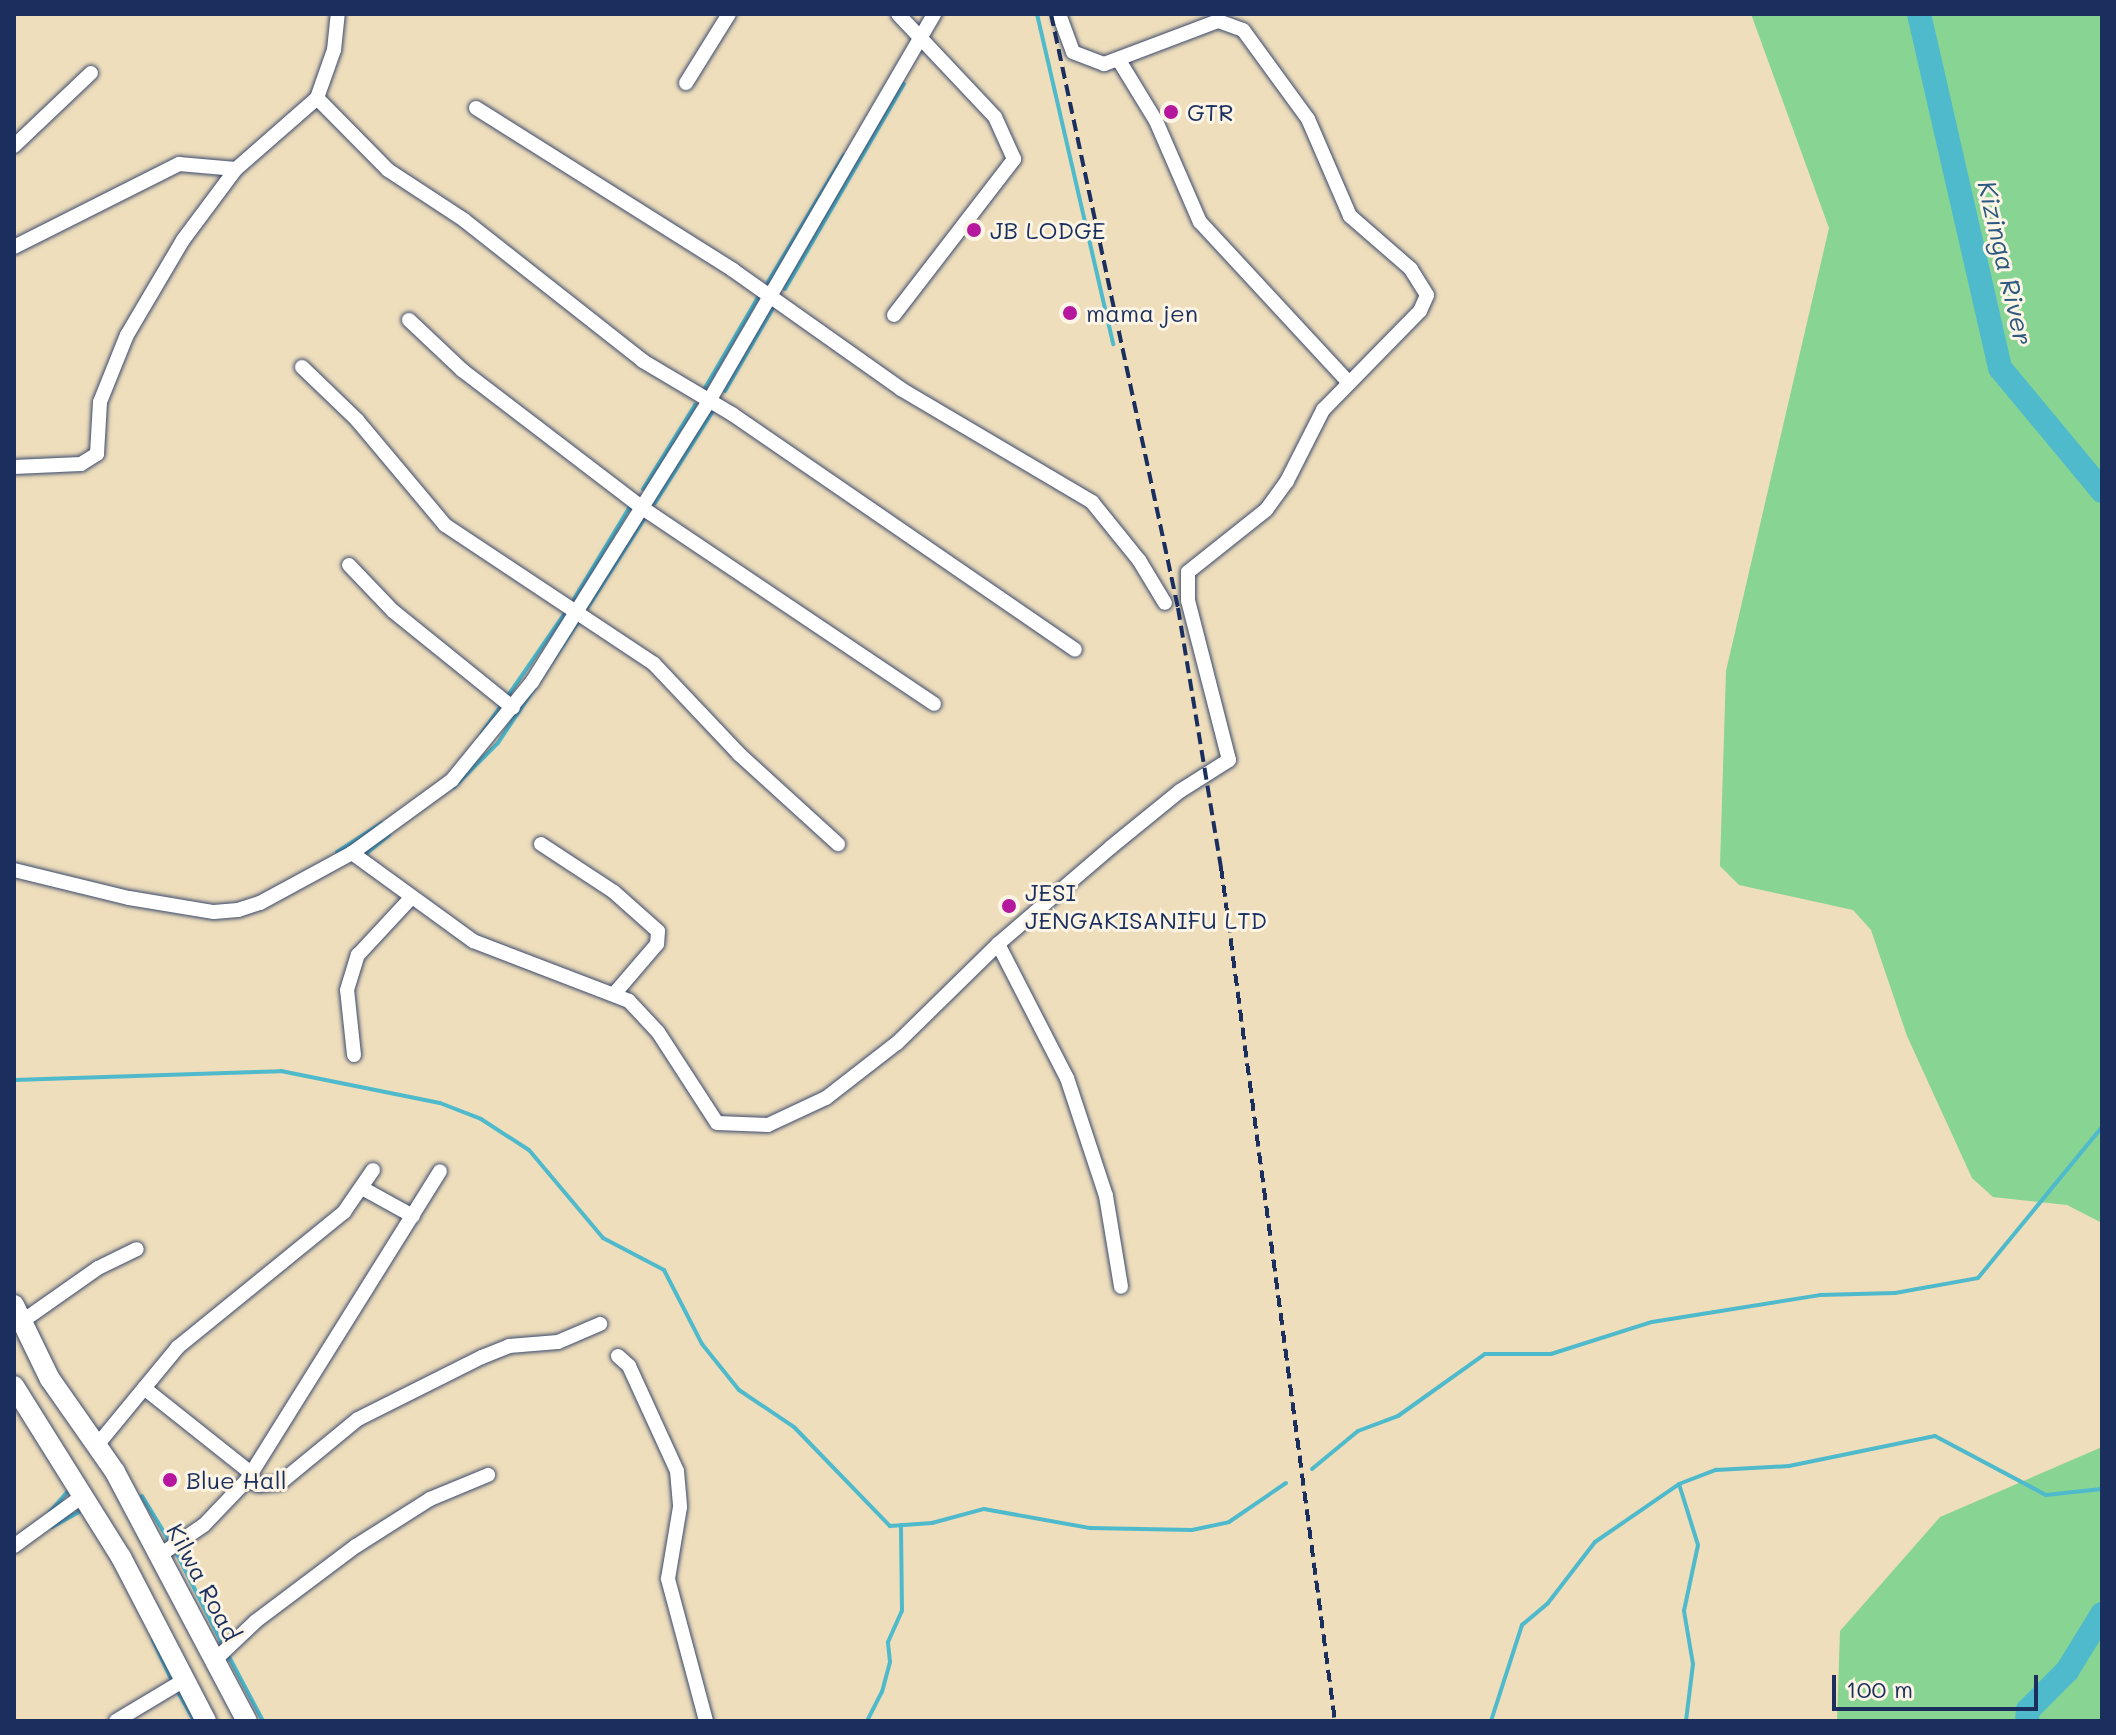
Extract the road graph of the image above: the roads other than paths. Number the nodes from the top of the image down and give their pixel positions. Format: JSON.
{"nodes":[{"id":1,"x":338,"y":14,"type":"edge"},
{"id":2,"x":729,"y":14,"type":"edge"},
{"id":3,"x":898,"y":14,"type":"edge"},
{"id":4,"x":934,"y":14,"type":"edge"},
{"id":5,"x":1059,"y":14,"type":"edge"},
{"id":6,"x":1230,"y":19,"type":"edge"},
{"id":7,"x":918,"y":41,"type":"junction"},
{"id":8,"x":1120,"y":62,"type":"junction"},
{"id":9,"x":91,"y":73,"type":"dead end"},
{"id":10,"x":686,"y":83,"type":"dead end"},
{"id":11,"x":317,"y":98,"type":"junction"},
{"id":12,"x":476,"y":108,"type":"dead end"},
{"id":13,"x":14,"y":146,"type":"edge"},
{"id":14,"x":236,"y":169,"type":"junction"},
{"id":15,"x":14,"y":247,"type":"edge"},
{"id":16,"x":771,"y":296,"type":"junction"},
{"id":17,"x":894,"y":315,"type":"dead end"},
{"id":18,"x":409,"y":320,"type":"dead end"},
{"id":19,"x":302,"y":367,"type":"dead end"},
{"id":20,"x":1348,"y":382,"type":"junction"},
{"id":21,"x":709,"y":401,"type":"junction"},
{"id":22,"x":14,"y":467,"type":"edge"},
{"id":23,"x":641,"y":507,"type":"junction"},
{"id":24,"x":349,"y":565,"type":"dead end"},
{"id":25,"x":1165,"y":603,"type":"dead end"},
{"id":26,"x":576,"y":611,"type":"junction"},
{"id":27,"x":1075,"y":650,"type":"dead end"},
{"id":28,"x":934,"y":704,"type":"dead end"},
{"id":29,"x":513,"y":708,"type":"junction"},
{"id":30,"x":541,"y":844,"type":"dead end"},
{"id":31,"x":838,"y":844,"type":"dead end"},
{"id":32,"x":352,"y":853,"type":"junction"},
{"id":33,"x":14,"y":870,"type":"edge"},
{"id":34,"x":410,"y":899,"type":"junction"},
{"id":35,"x":998,"y":944,"type":"junction"},
{"id":36,"x":615,"y":993,"type":"junction"},
{"id":37,"x":354,"y":1055,"type":"dead end"},
{"id":38,"x":373,"y":1170,"type":"dead end"},
{"id":39,"x":440,"y":1171,"type":"dead end"},
{"id":40,"x":362,"y":1188,"type":"junction"},
{"id":41,"x":413,"y":1216,"type":"junction"},
{"id":42,"x":137,"y":1249,"type":"dead end"},
{"id":43,"x":1121,"y":1287,"type":"dead end"},
{"id":44,"x":19,"y":1312,"type":"edge"},
{"id":45,"x":600,"y":1324,"type":"dead end"},
{"id":46,"x":618,"y":1356,"type":"dead end"},
{"id":47,"x":14,"y":1386,"type":"edge"},
{"id":48,"x":144,"y":1388,"type":"junction"},
{"id":49,"x":98,"y":1444,"type":"junction"},
{"id":50,"x":488,"y":1475,"type":"dead end"},
{"id":51,"x":249,"y":1477,"type":"junction"},
{"id":52,"x":84,"y":1495,"type":"junction"},
{"id":53,"x":14,"y":1546,"type":"edge"},
{"id":54,"x":160,"y":1555,"type":"junction"},
{"id":55,"x":216,"y":1659,"type":"junction"},
{"id":56,"x":186,"y":1679,"type":"junction"},
{"id":57,"x":116,"y":1721,"type":"edge"},
{"id":58,"x":206,"y":1721,"type":"edge"},
{"id":59,"x":247,"y":1721,"type":"edge"},
{"id":60,"x":706,"y":1721,"type":"edge"}],
"edges":[{"from":1,"to":11,"type":"street"},
{"from":2,"to":10,"type":"street"},
{"from":3,"to":7,"type":"street"},
{"from":4,"to":7,"type":"street"},
{"from":5,"to":8,"type":"street"},
{"from":6,"to":8,"type":"street"},
{"from":6,"to":20,"type":"street"},
{"from":7,"to":16,"type":"street"},
{"from":7,"to":17,"type":"street"},
{"from":8,"to":20,"type":"street"},
{"from":9,"to":13,"type":"street"},
{"from":11,"to":14,"type":"street"},
{"from":11,"to":21,"type":"street"},
{"from":12,"to":16,"type":"street"},
{"from":14,"to":15,"type":"street"},
{"from":14,"to":22,"type":"street"},
{"from":16,"to":21,"type":"street"},
{"from":16,"to":25,"type":"street"},
{"from":18,"to":23,"type":"street"},
{"from":19,"to":26,"type":"street"},
{"from":20,"to":35,"type":"street"},
{"from":21,"to":23,"type":"street"},
{"from":21,"to":27,"type":"street"},
{"from":23,"to":26,"type":"street"},
{"from":23,"to":28,"type":"street"},
{"from":24,"to":29,"type":"street"},
{"from":26,"to":29,"type":"street"},
{"from":26,"to":31,"type":"street"},
{"from":29,"to":32,"type":"street"},
{"from":30,"to":36,"type":"street"},
{"from":32,"to":33,"type":"street"},
{"from":32,"to":34,"type":"street"},
{"from":34,"to":36,"type":"street"},
{"from":34,"to":37,"type":"street"},
{"from":35,"to":36,"type":"street"},
{"from":35,"to":43,"type":"street"},
{"from":38,"to":40,"type":"street"},
{"from":39,"to":41,"type":"street"},
{"from":40,"to":41,"type":"street"},
{"from":40,"to":48,"type":"street"},
{"from":41,"to":51,"type":"street"},
{"from":42,"to":44,"type":"street"},
{"from":44,"to":49,"type":"highway","name":"Kilwa Road"},
{"from":45,"to":51,"type":"street"},
{"from":46,"to":60,"type":"street"},
{"from":47,"to":52,"type":"highway"},
{"from":48,"to":49,"type":"street"},
{"from":48,"to":51,"type":"street"},
{"from":49,"to":54,"type":"highway","name":"Kilwa Road"},
{"from":50,"to":55,"type":"street"},
{"from":51,"to":54,"type":"street"},
{"from":52,"to":53,"type":"street"},
{"from":52,"to":56,"type":"highway"},
{"from":54,"to":55,"type":"highway","name":"Kilwa Road"},
{"from":55,"to":59,"type":"highway","name":"Kilwa Road"},
{"from":56,"to":57,"type":"street"},
{"from":56,"to":58,"type":"highway"}]}
